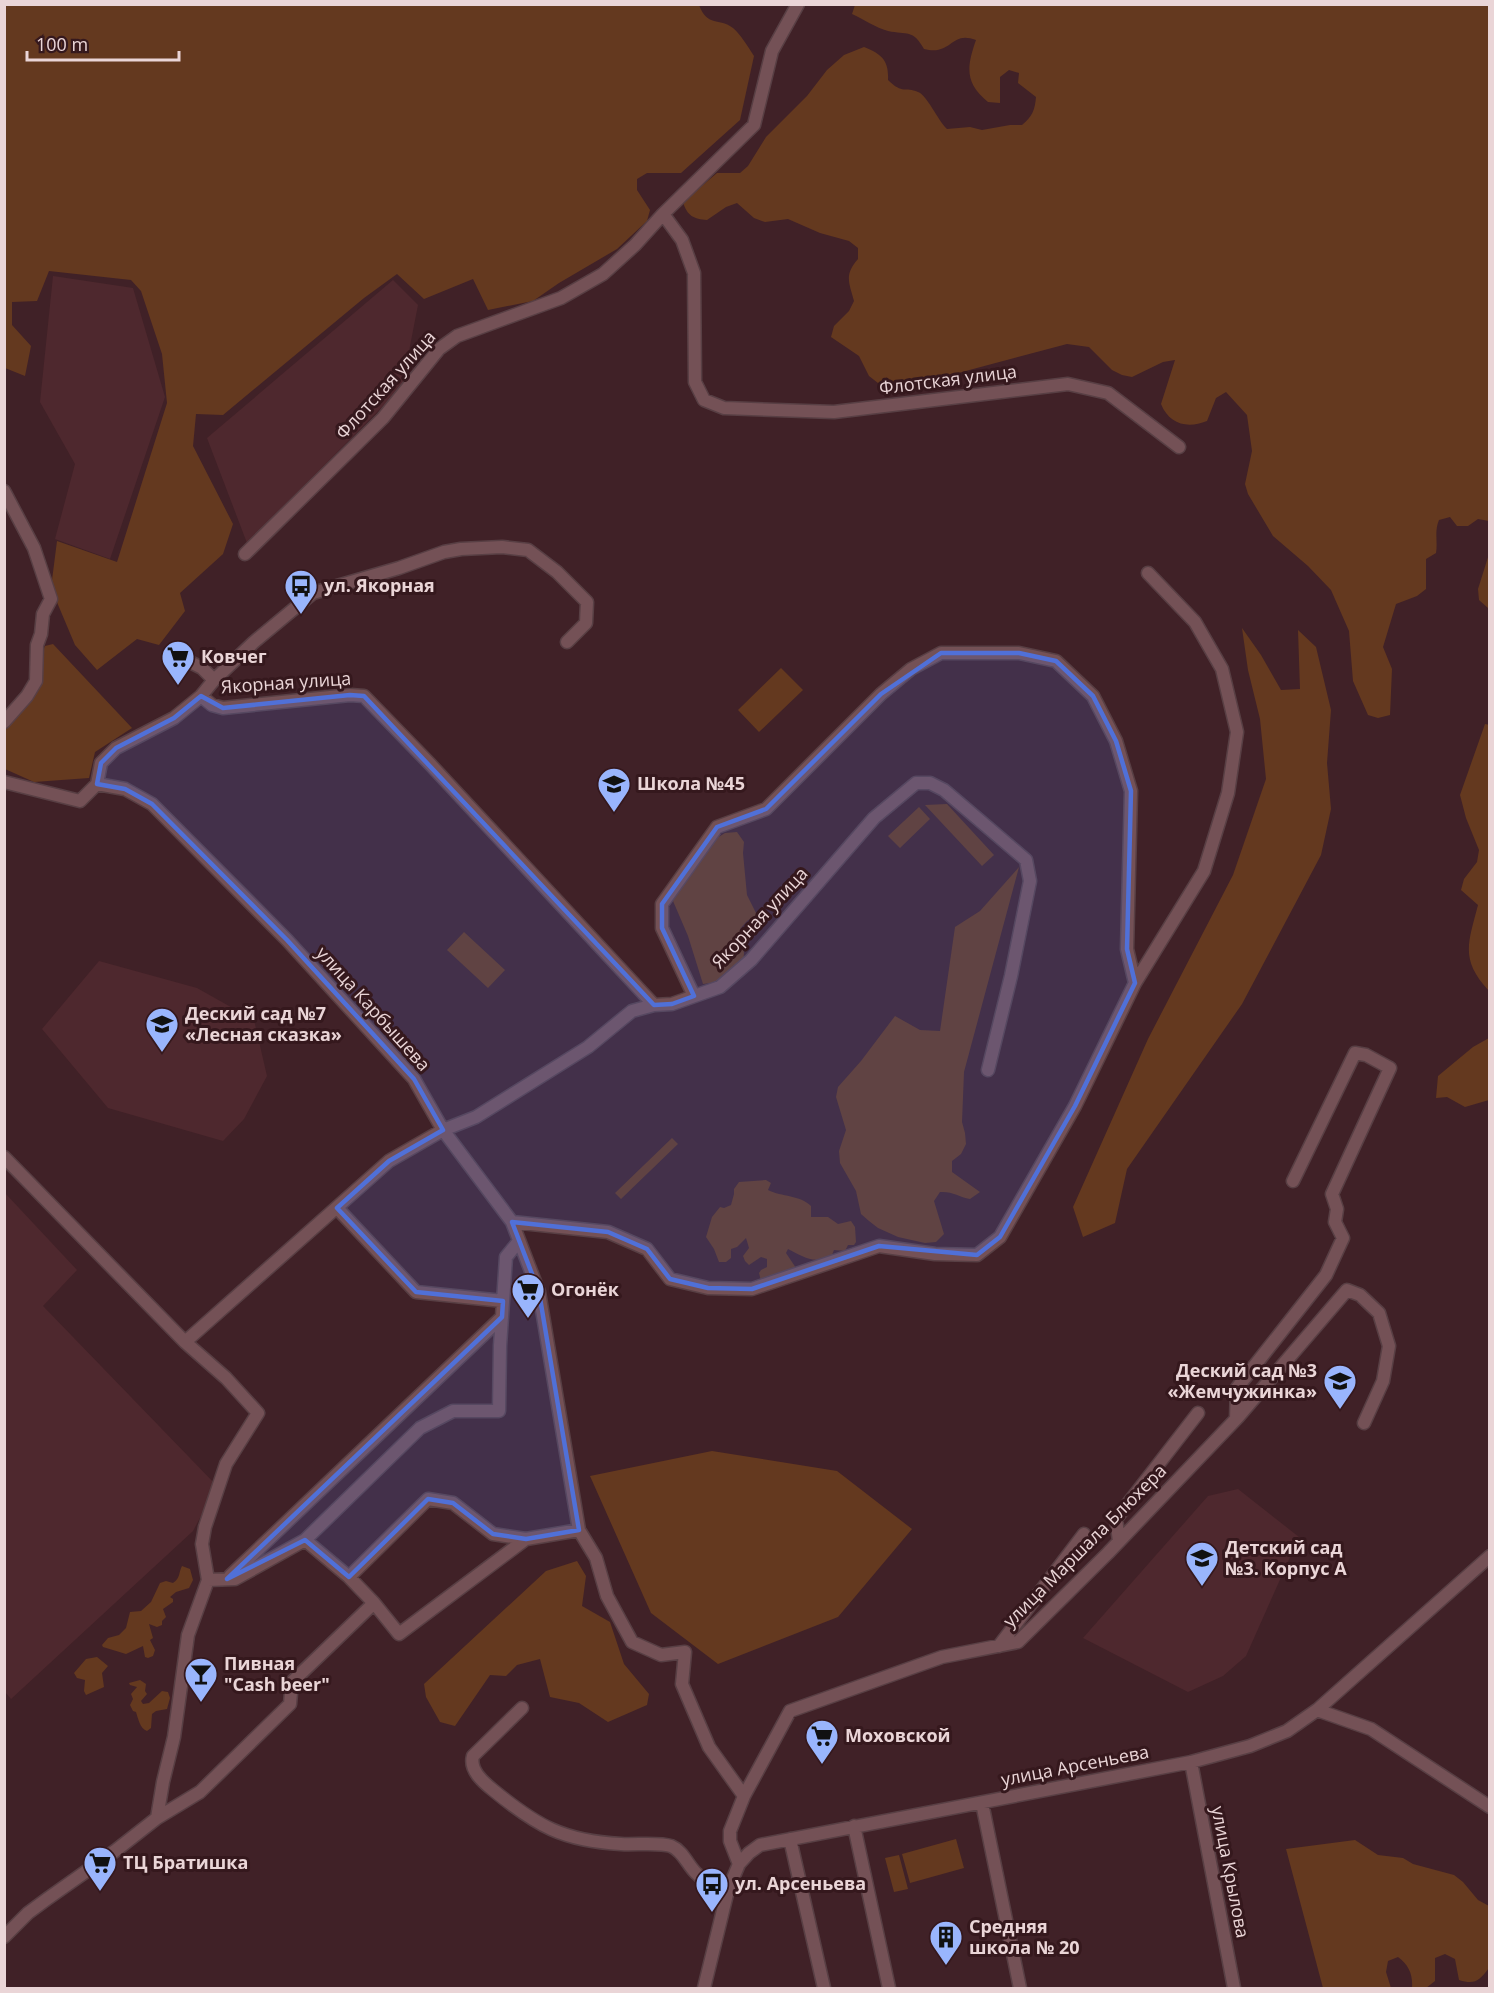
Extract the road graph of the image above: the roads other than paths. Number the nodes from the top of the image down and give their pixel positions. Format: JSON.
{"nodes":[{"id":1,"x":798,"y":4,"type":"edge"},
{"id":2,"x":663,"y":214,"type":"junction"},
{"id":3,"x":1179,"y":447,"type":"dead end"},
{"id":4,"x":4,"y":490,"type":"edge"},
{"id":5,"x":245,"y":554,"type":"dead end"},
{"id":6,"x":1148,"y":573,"type":"dead end"},
{"id":7,"x":567,"y":642,"type":"dead end"},
{"id":8,"x":182,"y":658,"type":"dead end"},
{"id":9,"x":214,"y":680,"type":"junction"},
{"id":10,"x":201,"y":696,"type":"junction"},
{"id":11,"x":4,"y":722,"type":"edge"},
{"id":12,"x":4,"y":782,"type":"edge"},
{"id":13,"x":97,"y":784,"type":"junction"},
{"id":14,"x":1135,"y":983,"type":"junction"},
{"id":15,"x":694,"y":996,"type":"junction"},
{"id":16,"x":654,"y":1005,"type":"junction"},
{"id":17,"x":988,"y":1070,"type":"dead end"},
{"id":18,"x":443,"y":1130,"type":"junction"},
{"id":19,"x":4,"y":1157,"type":"edge"},
{"id":20,"x":1293,"y":1181,"type":"dead end"},
{"id":21,"x":337,"y":1208,"type":"junction"},
{"id":22,"x":512,"y":1222,"type":"junction"},
{"id":23,"x":519,"y":1241,"type":"junction"},
{"id":24,"x":503,"y":1300,"type":"junction"},
{"id":25,"x":502,"y":1317,"type":"junction"},
{"id":26,"x":185,"y":1342,"type":"junction"},
{"id":27,"x":1198,"y":1413,"type":"dead end"},
{"id":28,"x":1236,"y":1419,"type":"junction"},
{"id":29,"x":1364,"y":1423,"type":"dead end"},
{"id":30,"x":579,"y":1530,"type":"junction"},
{"id":31,"x":1084,"y":1534,"type":"dead end"},
{"id":32,"x":305,"y":1539,"type":"junction"},
{"id":33,"x":526,"y":1539,"type":"junction"},
{"id":34,"x":1119,"y":1540,"type":"junction"},
{"id":35,"x":1490,"y":1556,"type":"edge"},
{"id":36,"x":349,"y":1577,"type":"junction"},
{"id":37,"x":227,"y":1579,"type":"junction"},
{"id":38,"x":208,"y":1580,"type":"junction"},
{"id":39,"x":374,"y":1603,"type":"junction"},
{"id":40,"x":999,"y":1646,"type":"junction"},
{"id":41,"x":522,"y":1708,"type":"dead end"},
{"id":42,"x":1317,"y":1710,"type":"junction"},
{"id":43,"x":1191,"y":1762,"type":"junction"},
{"id":44,"x":744,"y":1796,"type":"junction"},
{"id":45,"x":982,"y":1803,"type":"junction"},
{"id":46,"x":1490,"y":1807,"type":"edge"},
{"id":47,"x":157,"y":1818,"type":"junction"},
{"id":48,"x":854,"y":1826,"type":"junction"},
{"id":49,"x":790,"y":1839,"type":"junction"},
{"id":50,"x":739,"y":1864,"type":"junction"},
{"id":51,"x":728,"y":1890,"type":"junction"},
{"id":52,"x":4,"y":1937,"type":"edge"},
{"id":53,"x":704,"y":1989,"type":"edge"},
{"id":54,"x":824,"y":1989,"type":"edge"},
{"id":55,"x":889,"y":1989,"type":"edge"},
{"id":56,"x":1020,"y":1989,"type":"edge"},
{"id":57,"x":1234,"y":1989,"type":"edge"}],
"edges":[{"from":1,"to":2,"type":"street","name":"Флотская улица"},
{"from":2,"to":3,"type":"street","name":"Флотская улица"},
{"from":2,"to":5,"type":"street","name":"Флотская улица"},
{"from":4,"to":11,"type":"street"},
{"from":6,"to":14,"type":"street"},
{"from":7,"to":9,"type":"street","name":"Якорная улица"},
{"from":8,"to":9,"type":"street"},
{"from":9,"to":10,"type":"street","name":"Якорная улица"},
{"from":10,"to":13,"type":"street","name":"Якорная улица"},
{"from":10,"to":16,"type":"street","name":"Якорная улица"},
{"from":12,"to":13,"type":"street"},
{"from":13,"to":18,"type":"street","name":"улица Карбышева"},
{"from":14,"to":15,"type":"street"},
{"from":14,"to":22,"type":"street"},
{"from":15,"to":16,"type":"street","name":"Якорная улица"},
{"from":15,"to":17,"type":"street","name":"Якорная улица"},
{"from":16,"to":18,"type":"street"},
{"from":18,"to":21,"type":"street"},
{"from":18,"to":22,"type":"street","name":"улица Карбышева"},
{"from":19,"to":26,"type":"street"},
{"from":20,"to":28,"type":"street"},
{"from":21,"to":24,"type":"street"},
{"from":21,"to":26,"type":"street"},
{"from":22,"to":23,"type":"street","name":"улица Карбышева"},
{"from":23,"to":24,"type":"street"},
{"from":23,"to":30,"type":"street","name":"улица Карбышева"},
{"from":24,"to":25,"type":"street"},
{"from":25,"to":32,"type":"street"},
{"from":25,"to":37,"type":"street"},
{"from":26,"to":38,"type":"street"},
{"from":27,"to":34,"type":"street"},
{"from":28,"to":29,"type":"street","name":"улица Маршала Блюхера"},
{"from":28,"to":34,"type":"street","name":"улица Маршала Блюхера"},
{"from":30,"to":33,"type":"street"},
{"from":30,"to":44,"type":"street"},
{"from":31,"to":40,"type":"street"},
{"from":32,"to":36,"type":"street"},
{"from":32,"to":37,"type":"street"},
{"from":33,"to":36,"type":"street"},
{"from":33,"to":39,"type":"street"},
{"from":34,"to":40,"type":"street","name":"улица Маршала Блюхера"},
{"from":35,"to":42,"type":"street","name":"улица Арсеньева"},
{"from":36,"to":39,"type":"street"},
{"from":37,"to":38,"type":"street"},
{"from":38,"to":47,"type":"street"},
{"from":39,"to":47,"type":"street"},
{"from":40,"to":44,"type":"street","name":"улица Маршала Блюхера"},
{"from":41,"to":51,"type":"street"},
{"from":42,"to":43,"type":"street","name":"улица Арсеньева"},
{"from":42,"to":46,"type":"street"},
{"from":43,"to":45,"type":"street","name":"улица Арсеньева"},
{"from":43,"to":57,"type":"street","name":"улица Крылова"},
{"from":44,"to":50,"type":"street","name":"улица Маршала Блюхера"},
{"from":45,"to":48,"type":"street","name":"улица Арсеньева"},
{"from":45,"to":56,"type":"street"},
{"from":47,"to":52,"type":"street"},
{"from":48,"to":49,"type":"street","name":"улица Арсеньева"},
{"from":48,"to":55,"type":"street"},
{"from":49,"to":50,"type":"street","name":"улица Арсеньева"},
{"from":49,"to":54,"type":"street"},
{"from":50,"to":51,"type":"street","name":"улица Арсеньева"},
{"from":51,"to":53,"type":"street","name":"улица Арсеньева"}]}
